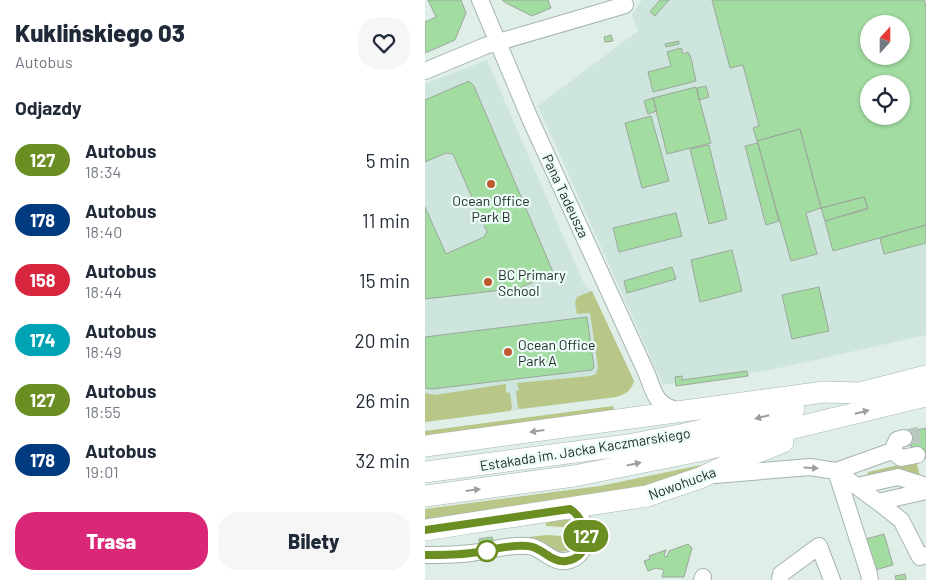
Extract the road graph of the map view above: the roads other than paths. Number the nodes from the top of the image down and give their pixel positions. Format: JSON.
{"nodes":[{"id":1,"x":480,"y":0,"type":"edge"},
{"id":2,"x":625,"y":5,"type":"dead end"},
{"id":3,"x":497,"y":42,"type":"junction"},
{"id":4,"x":425,"y":71,"type":"edge"},
{"id":5,"x":926,"y":376,"type":"edge"},
{"id":6,"x":652,"y":391,"type":"junction"},
{"id":7,"x":860,"y":393,"type":"junction"},
{"id":8,"x":926,"y":396,"type":"edge"},
{"id":9,"x":686,"y":411,"type":"junction"},
{"id":10,"x":626,"y":419,"type":"junction"},
{"id":11,"x":822,"y":422,"type":"junction"},
{"id":12,"x":904,"y":438,"type":"tunnel mouth"},
{"id":13,"x":425,"y":446,"type":"edge"},
{"id":14,"x":892,"y":451,"type":"junction"},
{"id":15,"x":917,"y":454,"type":"dead end"},
{"id":16,"x":836,"y":471,"type":"junction"},
{"id":17,"x":425,"y":472,"type":"edge"},
{"id":18,"x":700,"y":478,"type":"junction"},
{"id":19,"x":857,"y":486,"type":"junction"},
{"id":20,"x":926,"y":486,"type":"edge"},
{"id":21,"x":926,"y":491,"type":"edge"},
{"id":22,"x":425,"y":496,"type":"edge"},
{"id":23,"x":878,"y":502,"type":"junction"},
{"id":24,"x":570,"y":509,"type":"junction"},
{"id":25,"x":425,"y":530,"type":"edge"},
{"id":26,"x":425,"y":555,"type":"edge"},
{"id":27,"x":926,"y":555,"type":"edge"},
{"id":28,"x":780,"y":580,"type":"edge"},
{"id":29,"x":832,"y":580,"type":"edge"},
{"id":30,"x":870,"y":580,"type":"edge"}],
"edges":[{"from":1,"to":3,"type":"street","name":"Pana Tadeusza"},
{"from":2,"to":3,"type":"street"},
{"from":3,"to":4,"type":"street"},
{"from":3,"to":6,"type":"street","name":"Pana Tadeusza"},
{"from":5,"to":7,"type":"main road"},
{"from":6,"to":9,"type":"street"},
{"from":6,"to":10,"type":"street"},
{"from":7,"to":9,"type":"main road"},
{"from":7,"to":17,"type":"main road","name":"Estakada im. Jacka Kaczmarskiego","one_way":true},
{"from":11,"to":8,"type":"main road","name":"Nowohucka","one_way":true},
{"from":9,"to":10,"type":"main road"},
{"from":10,"to":13,"type":"main road","one_way":true},
{"from":11,"to":18,"type":"main road","name":"Nowohucka"},
{"from":22,"to":11,"type":"main road","name":"Estakada im. Jacka Kaczmarskiego","one_way":true},
{"from":12,"to":14,"type":"street"},
{"from":14,"to":15,"type":"street"},
{"from":14,"to":16,"type":"street"},
{"from":18,"to":16,"type":"street","one_way":true},
{"from":16,"to":19,"type":"street"},
{"from":16,"to":30,"type":"street"},
{"from":18,"to":24,"type":"main road","name":"Nowohucka"},
{"from":19,"to":20,"type":"street"},
{"from":19,"to":23,"type":"street"},
{"from":21,"to":23,"type":"street"},
{"from":23,"to":27,"type":"street"},
{"from":24,"to":25,"type":"main road","name":"Nowohucka"},
{"from":24,"to":26,"type":"street"},
{"from":28,"to":29,"type":"street"}]}
